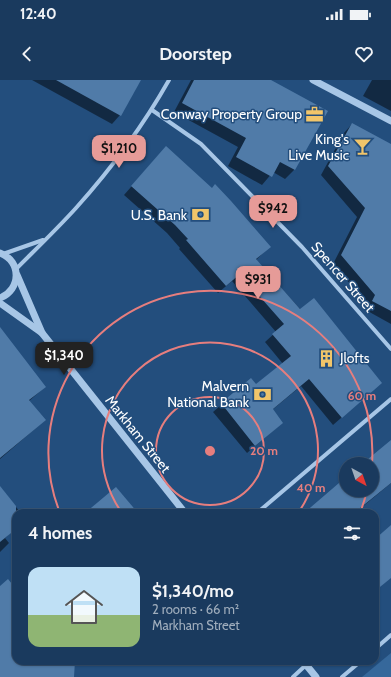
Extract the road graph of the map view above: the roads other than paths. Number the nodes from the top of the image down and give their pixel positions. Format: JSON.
{"nodes":[{"id":1,"x":169,"y":80,"type":"edge"},
{"id":2,"x":313,"y":80,"type":"edge"},
{"id":3,"x":152,"y":110,"type":"junction"},
{"id":4,"x":391,"y":121,"type":"edge"},
{"id":5,"x":45,"y":239,"type":"junction"},
{"id":6,"x":1,"y":254,"type":"edge"},
{"id":7,"x":16,"y":272,"type":"junction"},
{"id":8,"x":0,"y":298,"type":"edge"},
{"id":9,"x":0,"y":303,"type":"edge"},
{"id":10,"x":42,"y":333,"type":"junction"},
{"id":11,"x":391,"y":348,"type":"edge"},
{"id":12,"x":391,"y":399,"type":"edge"},
{"id":13,"x":182,"y":509,"type":"edge"},
{"id":14,"x":262,"y":509,"type":"edge"},
{"id":15,"x":391,"y":635,"type":"edge"},
{"id":16,"x":379,"y":646,"type":"edge"},
{"id":17,"x":302,"y":665,"type":"edge"},
{"id":18,"x":306,"y":665,"type":"edge"},
{"id":19,"x":356,"y":665,"type":"edge"},
{"id":20,"x":292,"y":677,"type":"edge"},
{"id":21,"x":316,"y":677,"type":"edge"},
{"id":22,"x":342,"y":677,"type":"edge"}],
"edges":[{"from":1,"to":3,"type":"street"},
{"from":2,"to":4,"type":"street"},
{"from":3,"to":5,"type":"street"},
{"from":3,"to":11,"type":"street","name":"Spencer Street"},
{"from":5,"to":6,"type":"street"},
{"from":5,"to":7,"type":"street"},
{"from":6,"to":7,"type":"street","name":"Markham Street"},
{"from":7,"to":8,"type":"street"},
{"from":7,"to":10,"type":"street","name":"Markham Street"},
{"from":9,"to":10,"type":"street","name":"Markham Street"},
{"from":10,"to":13,"type":"street","name":"Markham Street"},
{"from":12,"to":14,"type":"street"},
{"from":15,"to":16,"type":"street"},
{"from":17,"to":20,"type":"street"},
{"from":18,"to":21,"type":"street"},
{"from":19,"to":22,"type":"street"}]}
